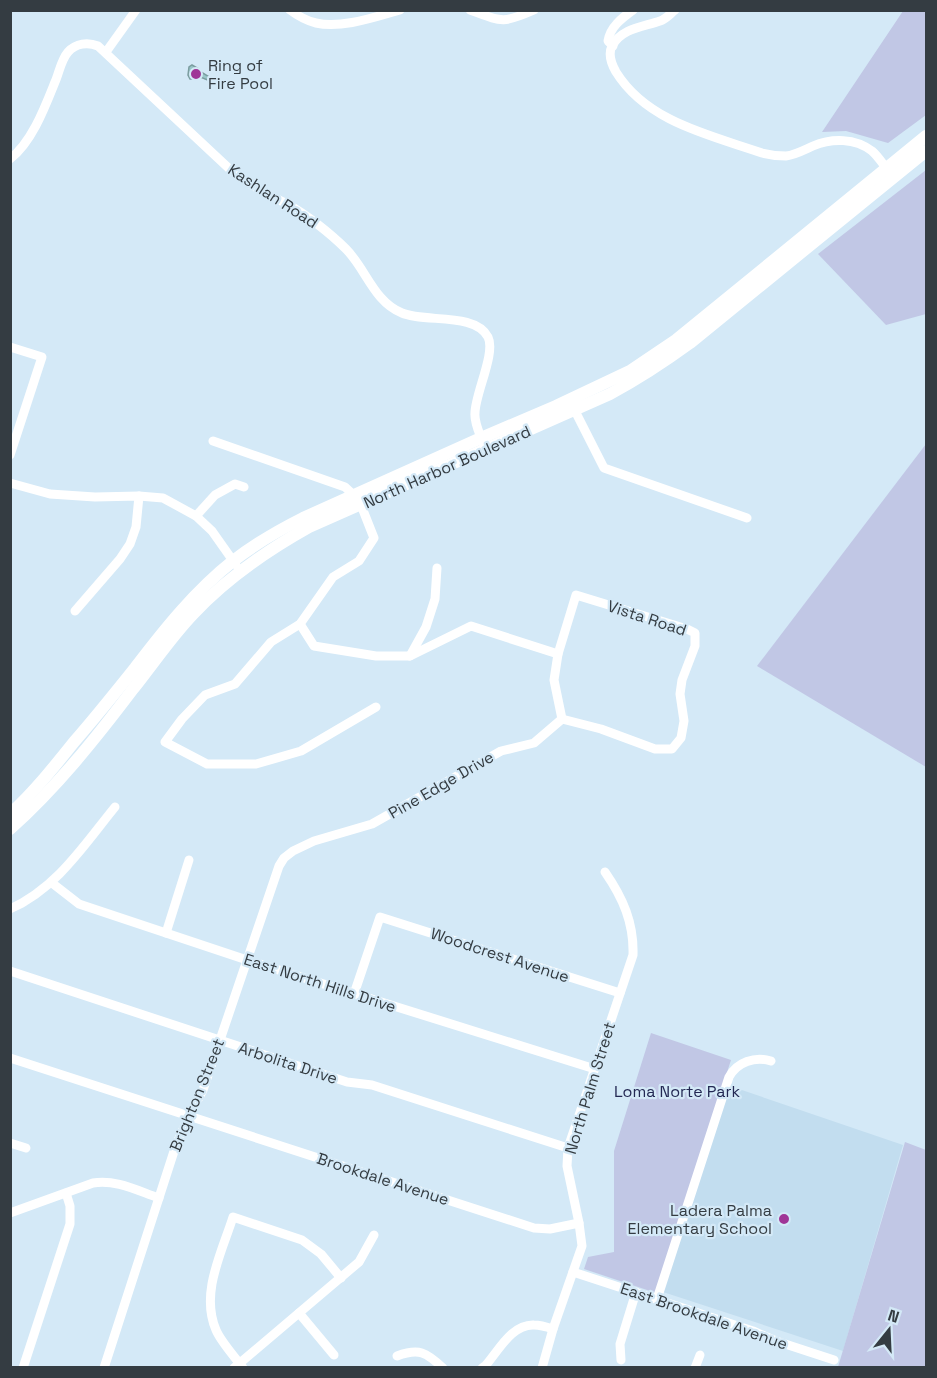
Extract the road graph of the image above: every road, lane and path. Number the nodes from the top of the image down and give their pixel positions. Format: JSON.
{"nodes":[{"id":1,"x":136,"y":10,"type":"edge"},
{"id":2,"x":290,"y":10,"type":"edge"},
{"id":3,"x":400,"y":10,"type":"edge"},
{"id":4,"x":470,"y":10,"type":"edge"},
{"id":5,"x":534,"y":10,"type":"edge"},
{"id":6,"x":633,"y":10,"type":"edge"},
{"id":7,"x":675,"y":10,"type":"edge"},
{"id":8,"x":612,"y":46,"type":"junction"},
{"id":9,"x":105,"y":52,"type":"junction"},
{"id":10,"x":927,"y":136,"type":"edge"},
{"id":11,"x":927,"y":151,"type":"edge"},
{"id":12,"x":10,"y":159,"type":"edge"},
{"id":13,"x":890,"y":173,"type":"junction"},
{"id":14,"x":10,"y":347,"type":"edge"},
{"id":15,"x":572,"y":405,"type":"junction"},
{"id":16,"x":213,"y":441,"type":"dead end"},
{"id":17,"x":483,"y":444,"type":"junction"},
{"id":18,"x":10,"y":454,"type":"edge"},
{"id":19,"x":10,"y":483,"type":"edge"},
{"id":20,"x":244,"y":487,"type":"dead end"},
{"id":21,"x":139,"y":496,"type":"junction"},
{"id":22,"x":358,"y":500,"type":"junction"},
{"id":23,"x":196,"y":516,"type":"junction"},
{"id":24,"x":747,"y":518,"type":"dead end"},
{"id":25,"x":237,"y":566,"type":"junction"},
{"id":26,"x":437,"y":568,"type":"dead end"},
{"id":27,"x":75,"y":611,"type":"dead end"},
{"id":28,"x":300,"y":624,"type":"junction"},
{"id":29,"x":558,"y":654,"type":"junction"},
{"id":30,"x":410,"y":656,"type":"junction"},
{"id":31,"x":376,"y":707,"type":"dead end"},
{"id":32,"x":562,"y":718,"type":"junction"},
{"id":33,"x":115,"y":807,"type":"dead end"},
{"id":34,"x":10,"y":814,"type":"edge"},
{"id":35,"x":10,"y":829,"type":"edge"},
{"id":36,"x":314,"y":841,"type":"joint"},
{"id":37,"x":189,"y":860,"type":"dead end"},
{"id":38,"x":605,"y":872,"type":"dead end"},
{"id":39,"x":52,"y":883,"type":"junction"},
{"id":40,"x":10,"y":909,"type":"edge"},
{"id":41,"x":166,"y":933,"type":"junction"},
{"id":42,"x":247,"y":960,"type":"junction"},
{"id":43,"x":10,"y":971,"type":"edge"},
{"id":44,"x":620,"y":993,"type":"junction"},
{"id":45,"x":354,"y":994,"type":"junction"},
{"id":46,"x":220,"y":1041,"type":"junction"},
{"id":47,"x":10,"y":1058,"type":"edge"},
{"id":48,"x":771,"y":1061,"type":"dead end"},
{"id":49,"x":595,"y":1069,"type":"junction"},
{"id":50,"x":189,"y":1116,"type":"junction"},
{"id":51,"x":10,"y":1143,"type":"edge"},
{"id":52,"x":26,"y":1148,"type":"dead end"},
{"id":53,"x":568,"y":1148,"type":"junction"},
{"id":54,"x":66,"y":1193,"type":"junction"},
{"id":55,"x":159,"y":1198,"type":"junction"},
{"id":56,"x":10,"y":1213,"type":"edge"},
{"id":57,"x":579,"y":1222,"type":"junction"},
{"id":58,"x":374,"y":1235,"type":"dead end"},
{"id":59,"x":573,"y":1272,"type":"junction"},
{"id":60,"x":341,"y":1278,"type":"junction"},
{"id":61,"x":636,"y":1292,"type":"junction"},
{"id":62,"x":657,"y":1299,"type":"junction"},
{"id":63,"x":299,"y":1313,"type":"junction"},
{"id":64,"x":553,"y":1329,"type":"junction"},
{"id":65,"x":334,"y":1354,"type":"dead end"},
{"id":66,"x":700,"y":1355,"type":"dead end"},
{"id":67,"x":397,"y":1356,"type":"dead end"},
{"id":68,"x":621,"y":1360,"type":"dead end"},
{"id":69,"x":834,"y":1360,"type":"dead end"},
{"id":70,"x":239,"y":1366,"type":"edge"},
{"id":71,"x":23,"y":1368,"type":"edge"},
{"id":72,"x":104,"y":1368,"type":"edge"},
{"id":73,"x":443,"y":1368,"type":"edge"},
{"id":74,"x":482,"y":1368,"type":"edge"},
{"id":75,"x":542,"y":1368,"type":"edge"},
{"id":76,"x":695,"y":1368,"type":"edge"}],
"edges":[{"from":1,"to":9,"type":"street"},
{"from":2,"to":3,"type":"street"},
{"from":4,"to":5,"type":"street"},
{"from":6,"to":8,"type":"street"},
{"from":7,"to":8,"type":"street"},
{"from":8,"to":13,"type":"street"},
{"from":9,"to":12,"type":"street"},
{"from":9,"to":17,"type":"street","name":"Kashlan Road"},
{"from":10,"to":13,"type":"main road","name":"North Harbor Boulevard"},
{"from":11,"to":13,"type":"main road","name":"North Harbor Boulevard"},
{"from":13,"to":15,"type":"main road","name":"North Harbor Boulevard"},
{"from":14,"to":18,"type":"street"},
{"from":15,"to":17,"type":"main road","name":"North Harbor Boulevard"},
{"from":15,"to":24,"type":"street"},
{"from":16,"to":22,"type":"street"},
{"from":17,"to":22,"type":"main road","name":"North Harbor Boulevard"},
{"from":19,"to":21,"type":"street"},
{"from":20,"to":23,"type":"street"},
{"from":21,"to":23,"type":"street"},
{"from":21,"to":27,"type":"street"},
{"from":22,"to":25,"type":"main road","name":"North Harbor Boulevard"},
{"from":22,"to":28,"type":"street"},
{"from":23,"to":25,"type":"street"},
{"from":25,"to":34,"type":"main road","name":"North Harbor Boulevard"},
{"from":25,"to":35,"type":"main road","name":"North Harbor Boulevard"},
{"from":26,"to":30,"type":"street"},
{"from":28,"to":30,"type":"street"},
{"from":28,"to":31,"type":"street"},
{"from":29,"to":30,"type":"street"},
{"from":29,"to":32,"type":"street","name":"Vista Road"},
{"from":29,"to":32,"type":"street","name":"Vista Road"},
{"from":32,"to":36,"type":"street","name":"Pine Edge Drive"},
{"from":33,"to":39,"type":"street"},
{"from":36,"to":42,"type":"street","name":"Brighton Street"},
{"from":37,"to":41,"type":"street"},
{"from":38,"to":44,"type":"street","name":"North Palm Street"},
{"from":39,"to":40,"type":"street"},
{"from":39,"to":41,"type":"street","name":"East North Hills Drive"},
{"from":41,"to":42,"type":"street","name":"East North Hills Drive"},
{"from":42,"to":45,"type":"street","name":"East North Hills Drive"},
{"from":42,"to":46,"type":"street","name":"Brighton Street"},
{"from":43,"to":46,"type":"street","name":"Arbolita Drive"},
{"from":44,"to":45,"type":"street","name":"Woodcrest Avenue"},
{"from":44,"to":49,"type":"street","name":"North Palm Street"},
{"from":45,"to":49,"type":"street","name":"East North Hills Drive"},
{"from":46,"to":50,"type":"street","name":"Brighton Street"},
{"from":46,"to":53,"type":"street","name":"Arbolita Drive"},
{"from":47,"to":50,"type":"street"},
{"from":48,"to":62,"type":"street"},
{"from":49,"to":53,"type":"street","name":"North Palm Street"},
{"from":50,"to":55,"type":"street","name":"Brighton Street"},
{"from":50,"to":57,"type":"street","name":"Brookdale Avenue"},
{"from":51,"to":52,"type":"street"},
{"from":53,"to":57,"type":"street","name":"North Palm Street"},
{"from":54,"to":55,"type":"street"},
{"from":54,"to":56,"type":"street"},
{"from":54,"to":71,"type":"street"},
{"from":55,"to":72,"type":"street","name":"Brighton Street"},
{"from":57,"to":59,"type":"street","name":"North Palm Street"},
{"from":58,"to":60,"type":"street"},
{"from":59,"to":61,"type":"street","name":"East Brookdale Avenue"},
{"from":59,"to":64,"type":"street","name":"North Palm Street"},
{"from":60,"to":63,"type":"street"},
{"from":60,"to":70,"type":"street"},
{"from":61,"to":62,"type":"street","name":"East Brookdale Avenue"},
{"from":61,"to":68,"type":"street"},
{"from":62,"to":69,"type":"street","name":"East Brookdale Avenue"},
{"from":63,"to":65,"type":"street"},
{"from":63,"to":70,"type":"street"},
{"from":64,"to":74,"type":"street"},
{"from":64,"to":75,"type":"street","name":"North Palm Street"},
{"from":66,"to":76,"type":"street"},
{"from":67,"to":73,"type":"street"}]}
